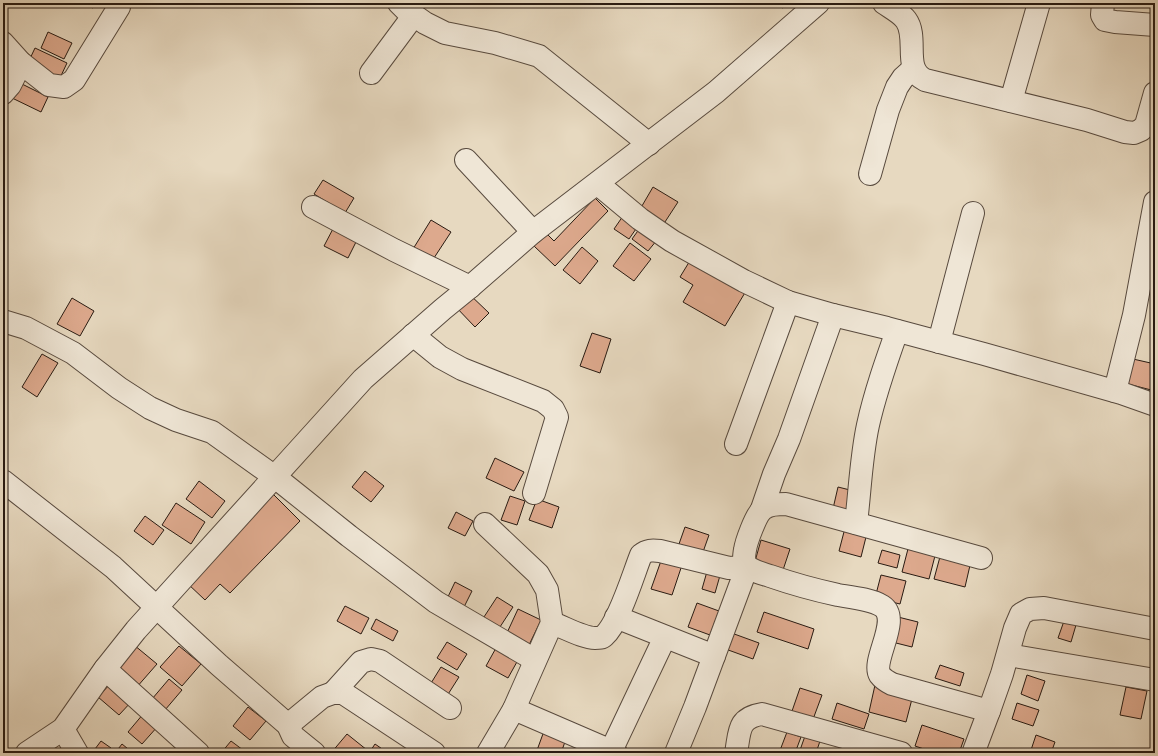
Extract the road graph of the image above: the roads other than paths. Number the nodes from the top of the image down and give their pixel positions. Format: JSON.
{"nodes":[{"id":1,"x":818,"y":3,"type":"edge"},
{"id":2,"x":884,"y":3,"type":"edge"},
{"id":3,"x":1039,"y":3,"type":"edge"},
{"id":4,"x":1103,"y":3,"type":"edge"},
{"id":5,"x":119,"y":7,"type":"dead end"},
{"id":6,"x":406,"y":9,"type":"edge"},
{"id":7,"x":1155,"y":25,"type":"edge"},
{"id":8,"x":3,"y":43,"type":"edge"},
{"id":9,"x":21,"y":63,"type":"junction"},
{"id":10,"x":913,"y":69,"type":"junction"},
{"id":11,"x":371,"y":72,"type":"dead end"},
{"id":12,"x":1155,"y":93,"type":"edge"},
{"id":13,"x":3,"y":94,"type":"edge"},
{"id":14,"x":1011,"y":100,"type":"junction"},
{"id":15,"x":1150,"y":129,"type":"edge"},
{"id":16,"x":649,"y":144,"type":"junction"},
{"id":17,"x":466,"y":160,"type":"dead end"},
{"id":18,"x":870,"y":174,"type":"dead end"},
{"id":19,"x":598,"y":184,"type":"junction"},
{"id":20,"x":1155,"y":202,"type":"edge"},
{"id":21,"x":313,"y":207,"type":"dead end"},
{"id":22,"x":973,"y":213,"type":"dead end"},
{"id":23,"x":533,"y":232,"type":"junction"},
{"id":24,"x":470,"y":288,"type":"junction"},
{"id":25,"x":788,"y":302,"type":"junction"},
{"id":26,"x":833,"y":316,"type":"junction"},
{"id":27,"x":3,"y":321,"type":"edge"},
{"id":28,"x":897,"y":331,"type":"junction"},
{"id":29,"x":412,"y":336,"type":"junction"},
{"id":30,"x":939,"y":342,"type":"junction"},
{"id":31,"x":1115,"y":391,"type":"junction"},
{"id":32,"x":1155,"y":405,"type":"edge"},
{"id":33,"x":736,"y":444,"type":"dead end"},
{"id":34,"x":274,"y":477,"type":"junction"},
{"id":35,"x":3,"y":480,"type":"edge"},
{"id":36,"x":534,"y":493,"type":"dead end"},
{"id":37,"x":762,"y":509,"type":"junction"},
{"id":38,"x":856,"y":523,"type":"junction"},
{"id":39,"x":485,"y":524,"type":"dead end"},
{"id":40,"x":981,"y":558,"type":"dead end"},
{"id":41,"x":747,"y":567,"type":"junction"},
{"id":42,"x":157,"y":607,"type":"junction"},
{"id":43,"x":616,"y":617,"type":"junction"},
{"id":44,"x":552,"y":623,"type":"junction"},
{"id":45,"x":1155,"y":630,"type":"edge"},
{"id":46,"x":665,"y":637,"type":"junction"},
{"id":47,"x":1008,"y":655,"type":"junction"},
{"id":48,"x":714,"y":656,"type":"junction"},
{"id":49,"x":535,"y":660,"type":"junction"},
{"id":50,"x":105,"y":669,"type":"junction"},
{"id":51,"x":1155,"y":680,"type":"edge"},
{"id":52,"x":333,"y":693,"type":"junction"},
{"id":53,"x":450,"y":708,"type":"dead end"},
{"id":54,"x":514,"y":709,"type":"junction"},
{"id":55,"x":989,"y":711,"type":"junction"},
{"id":56,"x":288,"y":725,"type":"junction"},
{"id":57,"x":63,"y":729,"type":"junction"},
{"id":58,"x":613,"y":752,"type":"edge"},
{"id":59,"x":976,"y":752,"type":"edge"},
{"id":60,"x":27,"y":753,"type":"edge"},
{"id":61,"x":77,"y":753,"type":"edge"},
{"id":62,"x":198,"y":753,"type":"edge"},
{"id":63,"x":314,"y":753,"type":"edge"},
{"id":64,"x":434,"y":753,"type":"edge"},
{"id":65,"x":488,"y":753,"type":"edge"},
{"id":66,"x":676,"y":753,"type":"edge"},
{"id":67,"x":736,"y":753,"type":"edge"},
{"id":68,"x":901,"y":753,"type":"edge"}],
"edges":[{"from":1,"to":16,"type":"street"},
{"from":2,"to":10,"type":"street"},
{"from":3,"to":14,"type":"street"},
{"from":4,"to":7,"type":"street"},
{"from":5,"to":9,"type":"street"},
{"from":6,"to":11,"type":"street"},
{"from":6,"to":16,"type":"street"},
{"from":8,"to":9,"type":"street"},
{"from":9,"to":13,"type":"street"},
{"from":10,"to":14,"type":"street"},
{"from":10,"to":18,"type":"street"},
{"from":12,"to":15,"type":"street"},
{"from":14,"to":15,"type":"street"},
{"from":16,"to":19,"type":"street"},
{"from":17,"to":23,"type":"street"},
{"from":19,"to":23,"type":"street"},
{"from":19,"to":25,"type":"street"},
{"from":20,"to":31,"type":"street"},
{"from":21,"to":24,"type":"street"},
{"from":22,"to":30,"type":"street"},
{"from":23,"to":24,"type":"street"},
{"from":24,"to":29,"type":"street"},
{"from":25,"to":26,"type":"street"},
{"from":25,"to":33,"type":"street"},
{"from":26,"to":28,"type":"street"},
{"from":26,"to":37,"type":"street"},
{"from":27,"to":34,"type":"street"},
{"from":28,"to":30,"type":"street"},
{"from":28,"to":38,"type":"street"},
{"from":29,"to":34,"type":"street"},
{"from":29,"to":36,"type":"street"},
{"from":30,"to":31,"type":"street"},
{"from":31,"to":32,"type":"street"},
{"from":34,"to":42,"type":"street"},
{"from":34,"to":49,"type":"street"},
{"from":35,"to":42,"type":"street"},
{"from":37,"to":38,"type":"street"},
{"from":37,"to":41,"type":"street"},
{"from":38,"to":40,"type":"street"},
{"from":39,"to":44,"type":"street"},
{"from":41,"to":43,"type":"street"},
{"from":41,"to":48,"type":"street"},
{"from":41,"to":55,"type":"street"},
{"from":42,"to":50,"type":"street"},
{"from":42,"to":56,"type":"street"},
{"from":43,"to":44,"type":"street"},
{"from":43,"to":46,"type":"street"},
{"from":44,"to":49,"type":"street"},
{"from":45,"to":47,"type":"street"},
{"from":46,"to":48,"type":"street"},
{"from":46,"to":58,"type":"street"},
{"from":47,"to":51,"type":"street"},
{"from":47,"to":55,"type":"street"},
{"from":48,"to":66,"type":"street"},
{"from":49,"to":54,"type":"street"},
{"from":50,"to":57,"type":"street"},
{"from":50,"to":62,"type":"street"},
{"from":52,"to":53,"type":"street"},
{"from":52,"to":56,"type":"street"},
{"from":52,"to":64,"type":"street"},
{"from":54,"to":58,"type":"street"},
{"from":54,"to":65,"type":"street"},
{"from":55,"to":59,"type":"street"},
{"from":56,"to":63,"type":"street"},
{"from":57,"to":60,"type":"street"},
{"from":57,"to":61,"type":"street"},
{"from":67,"to":68,"type":"street"}]}
